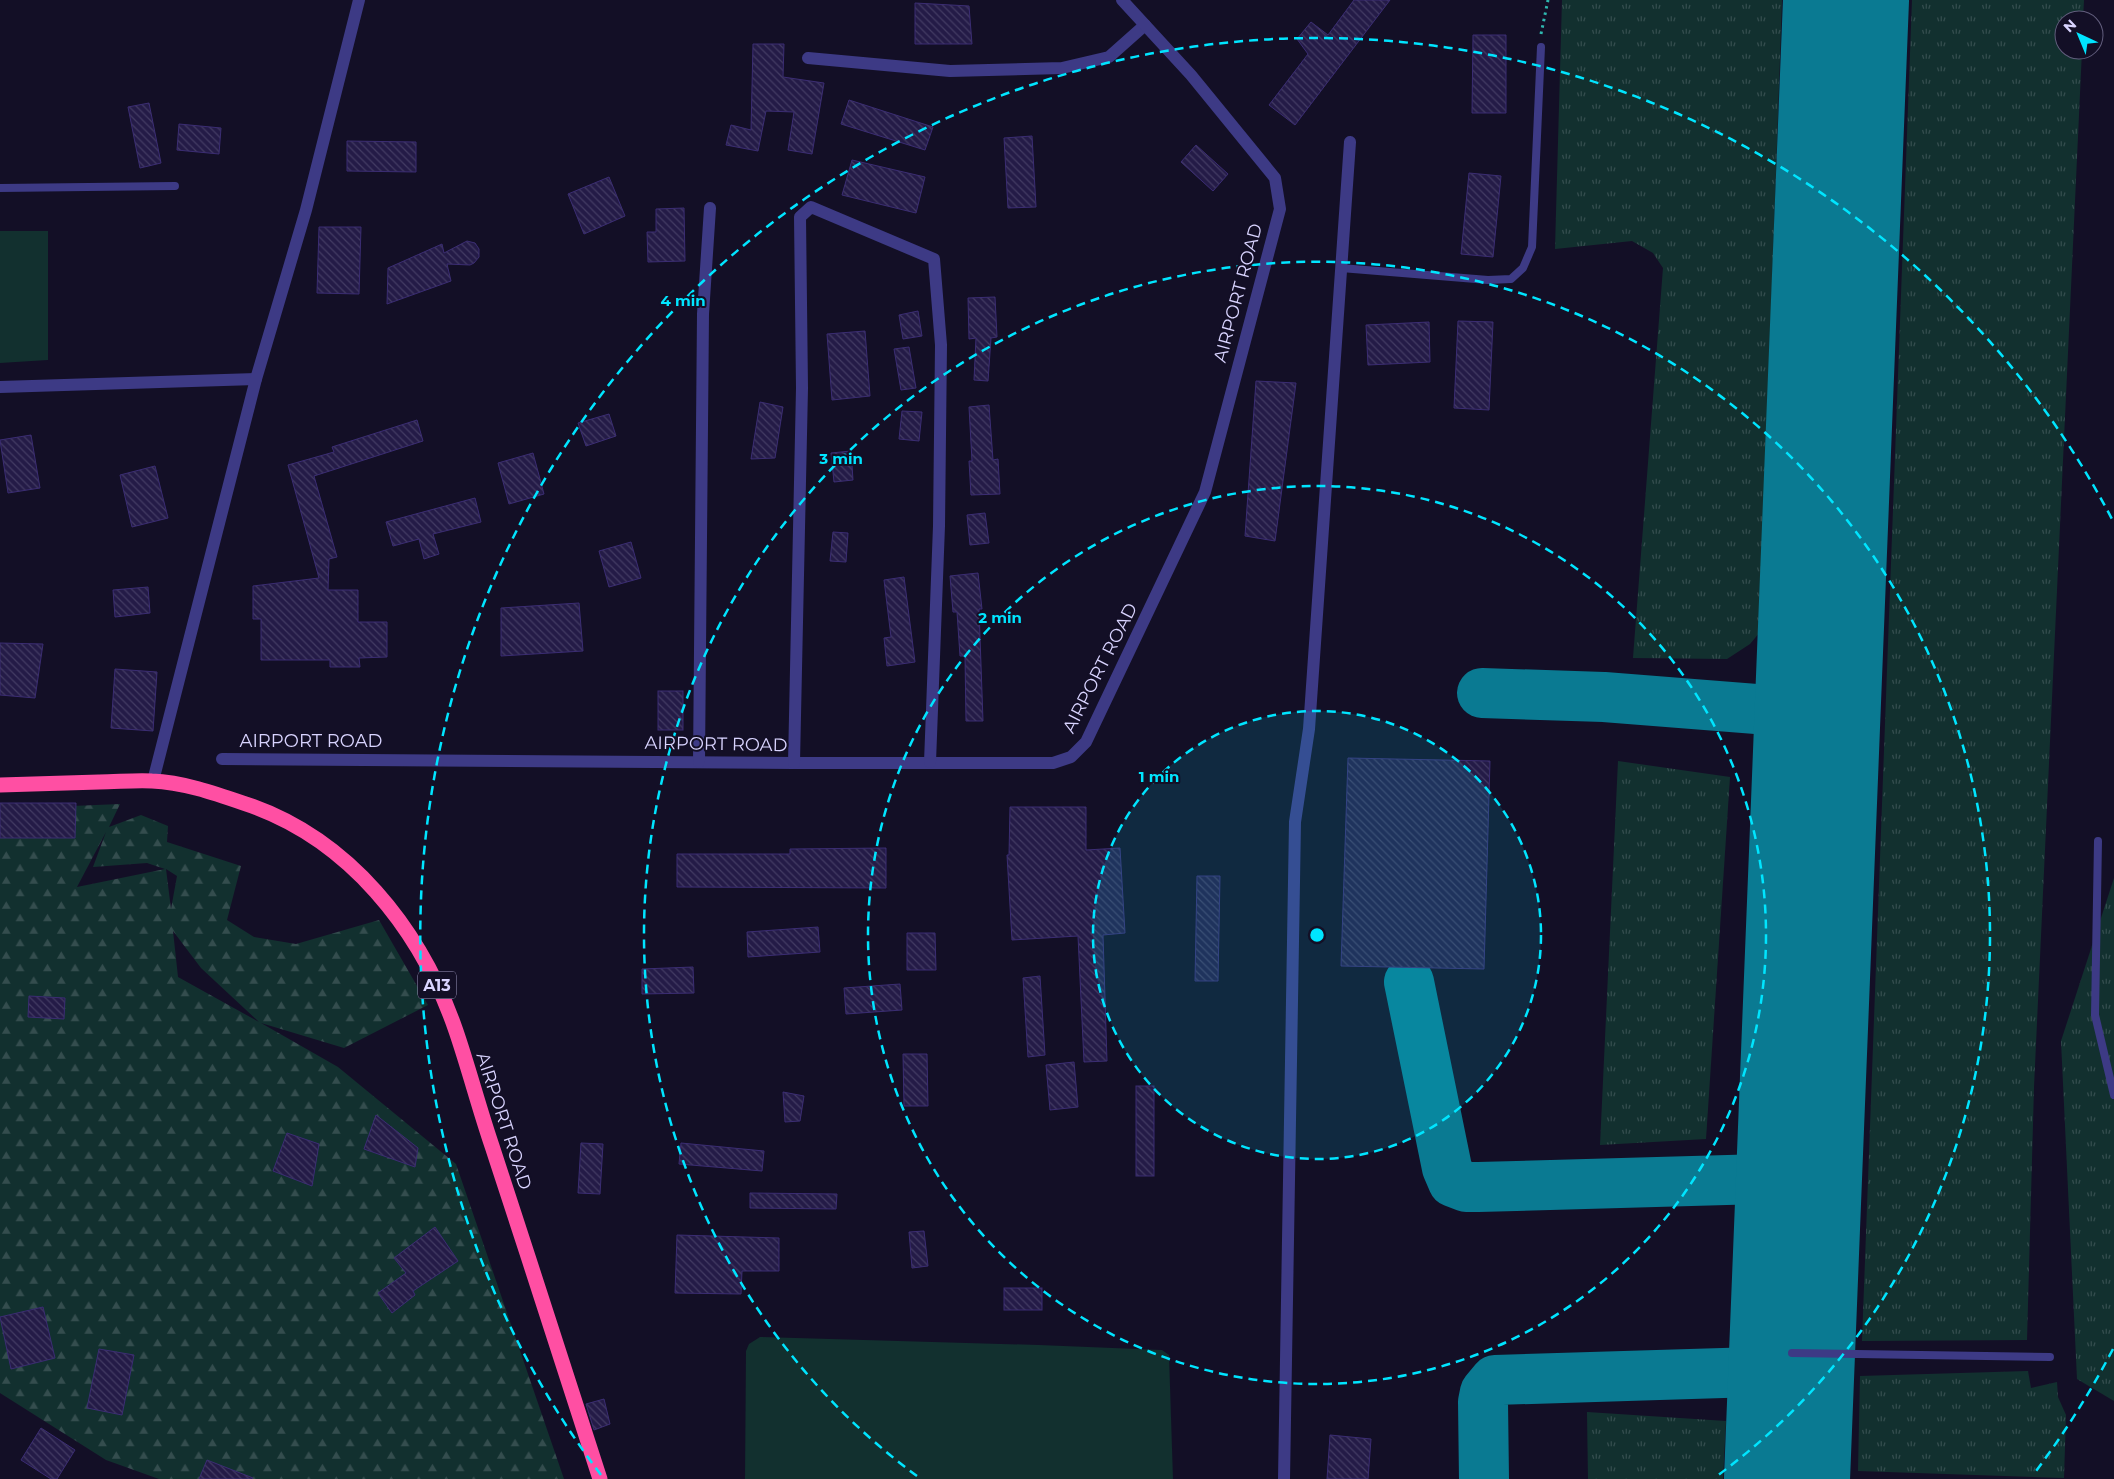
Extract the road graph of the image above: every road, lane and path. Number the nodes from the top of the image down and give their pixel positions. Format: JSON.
{"nodes":[{"id":1,"x":359,"y":0,"type":"edge"},
{"id":2,"x":1122,"y":0,"type":"edge"},
{"id":3,"x":1548,"y":0,"type":"edge"},
{"id":4,"x":1145,"y":25,"type":"junction"},
{"id":5,"x":1541,"y":48,"type":"joint"},
{"id":6,"x":808,"y":58,"type":"dead end"},
{"id":7,"x":1350,"y":142,"type":"dead end"},
{"id":8,"x":174,"y":186,"type":"dead end"},
{"id":9,"x":0,"y":188,"type":"edge"},
{"id":10,"x":710,"y":208,"type":"dead end"},
{"id":11,"x":1342,"y":268,"type":"junction"},
{"id":12,"x":256,"y":379,"type":"junction"},
{"id":13,"x":0,"y":387,"type":"edge"},
{"id":14,"x":222,"y":759,"type":"dead end"},
{"id":15,"x":699,"y":762,"type":"junction"},
{"id":16,"x":930,"y":762,"type":"junction"},
{"id":17,"x":794,"y":764,"type":"junction"},
{"id":18,"x":153,"y":781,"type":"junction"},
{"id":19,"x":0,"y":785,"type":"edge"},
{"id":20,"x":2098,"y":841,"type":"dead end"},
{"id":21,"x":2114,"y":1095,"type":"edge"},
{"id":22,"x":1792,"y":1353,"type":"dead end"},
{"id":23,"x":2050,"y":1357,"type":"dead end"},
{"id":24,"x":600,"y":1479,"type":"edge"},
{"id":25,"x":1284,"y":1479,"type":"edge"}],
"edges":[{"from":1,"to":12,"type":"street"},
{"from":2,"to":4,"type":"street","name":"AIRPORT ROAD"},
{"from":3,"to":5,"type":"path"},
{"from":4,"to":6,"type":"street"},
{"from":4,"to":16,"type":"street","name":"AIRPORT ROAD"},
{"from":5,"to":11,"type":"lane"},
{"from":7,"to":11,"type":"street"},
{"from":8,"to":9,"type":"lane"},
{"from":10,"to":15,"type":"street"},
{"from":11,"to":25,"type":"street"},
{"from":12,"to":13,"type":"street"},
{"from":12,"to":18,"type":"street"},
{"from":14,"to":15,"type":"street","name":"AIRPORT ROAD"},
{"from":15,"to":17,"type":"street","name":"AIRPORT ROAD"},
{"from":16,"to":17,"type":"street","name":"AIRPORT ROAD"},
{"from":16,"to":17,"type":"street"},
{"from":18,"to":19,"type":"highway","name":"AIRPORT ROAD","number":"A13"},
{"from":18,"to":24,"type":"highway","name":"AIRPORT ROAD","number":"A13"},
{"from":20,"to":21,"type":"lane"},
{"from":22,"to":23,"type":"lane"}]}
